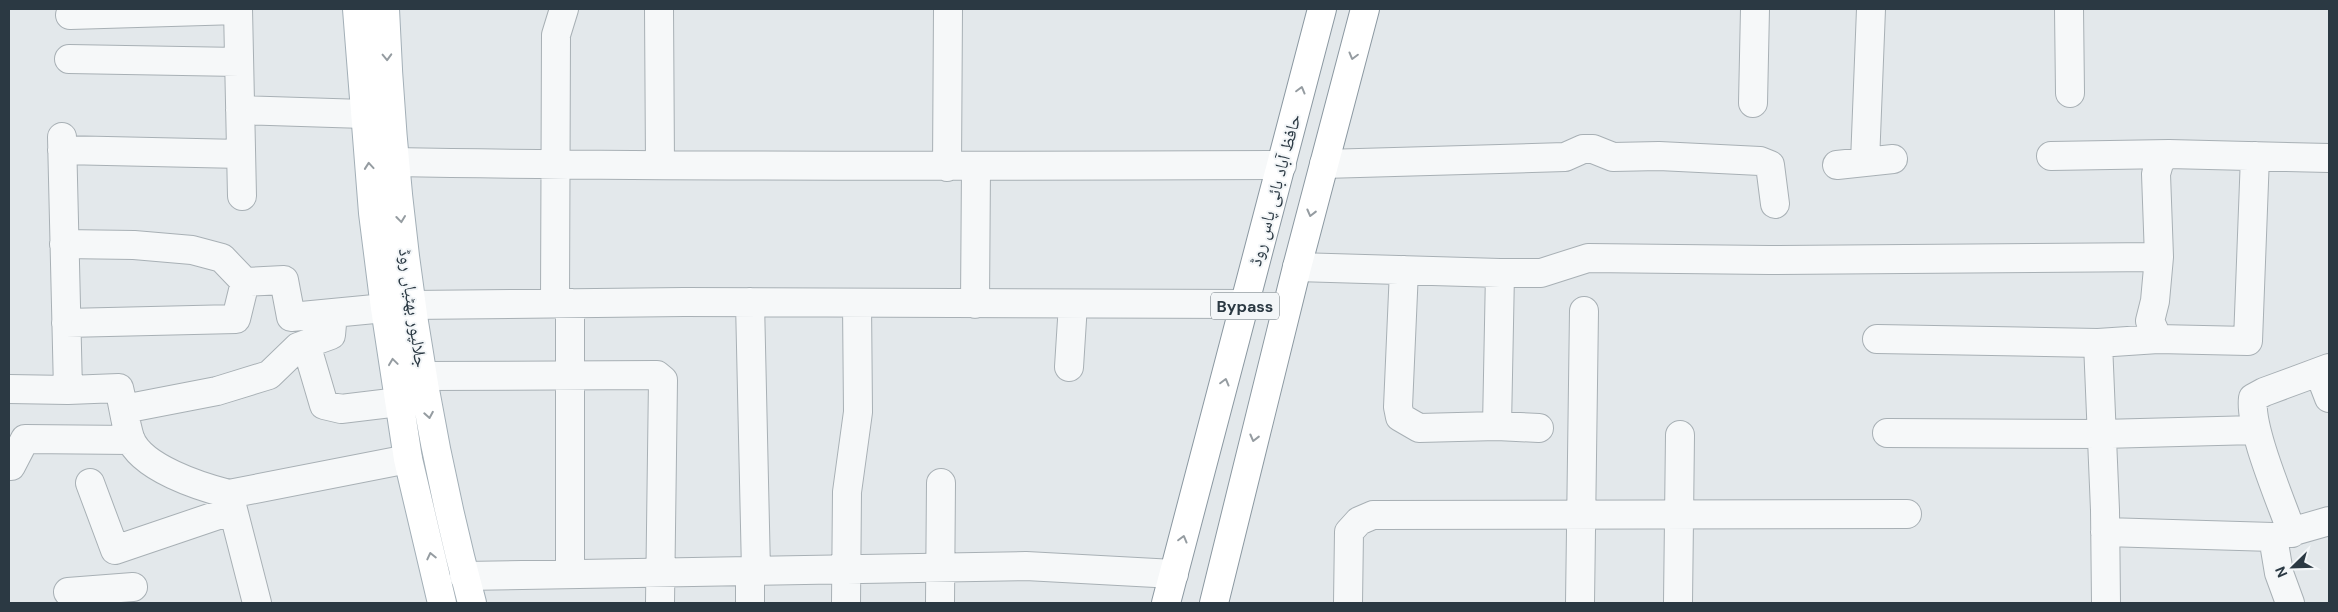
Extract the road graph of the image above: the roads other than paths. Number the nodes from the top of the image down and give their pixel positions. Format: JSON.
{"nodes":[{"id":1,"x":238,"y":9,"type":"edge"},
{"id":2,"x":357,"y":9,"type":"edge"},
{"id":3,"x":385,"y":9,"type":"edge"},
{"id":4,"x":564,"y":9,"type":"edge"},
{"id":5,"x":659,"y":9,"type":"edge"},
{"id":6,"x":948,"y":9,"type":"edge"},
{"id":7,"x":1322,"y":9,"type":"edge"},
{"id":8,"x":1365,"y":9,"type":"edge"},
{"id":9,"x":1755,"y":9,"type":"edge"},
{"id":10,"x":1871,"y":9,"type":"edge"},
{"id":11,"x":2069,"y":9,"type":"edge"},
{"id":12,"x":70,"y":14,"type":"dead end"},
{"id":13,"x":69,"y":59,"type":"dead end"},
{"id":14,"x":239,"y":62,"type":"junction"},
{"id":15,"x":2070,"y":93,"type":"dead end"},
{"id":16,"x":1753,"y":103,"type":"dead end"},
{"id":17,"x":240,"y":110,"type":"junction"},
{"id":18,"x":364,"y":114,"type":"junction"},
{"id":19,"x":241,"y":154,"type":"junction"},
{"id":20,"x":2169,"y":154,"type":"junction"},
{"id":21,"x":2051,"y":156,"type":"dead end"},
{"id":22,"x":2255,"y":156,"type":"junction"},
{"id":23,"x":2329,"y":158,"type":"edge"},
{"id":24,"x":1894,"y":160,"type":"dead end"},
{"id":25,"x":394,"y":162,"type":"junction"},
{"id":26,"x":1864,"y":162,"type":"junction"},
{"id":27,"x":1324,"y":164,"type":"junction"},
{"id":28,"x":555,"y":165,"type":"junction"},
{"id":29,"x":660,"y":165,"type":"junction"},
{"id":30,"x":1282,"y":165,"type":"junction"},
{"id":31,"x":1838,"y":165,"type":"dead end"},
{"id":32,"x":976,"y":166,"type":"junction"},
{"id":33,"x":947,"y":167,"type":"junction"},
{"id":34,"x":242,"y":196,"type":"dead end"},
{"id":35,"x":1775,"y":204,"type":"dead end"},
{"id":36,"x":64,"y":244,"type":"junction"},
{"id":37,"x":2159,"y":257,"type":"junction"},
{"id":38,"x":1297,"y":267,"type":"junction"},
{"id":39,"x":1404,"y":270,"type":"junction"},
{"id":40,"x":1500,"y":273,"type":"junction"},
{"id":41,"x":245,"y":282,"type":"junction"},
{"id":42,"x":750,"y":302,"type":"junction"},
{"id":43,"x":562,"y":303,"type":"junction"},
{"id":44,"x":857,"y":303,"type":"junction"},
{"id":45,"x":975,"y":304,"type":"junction"},
{"id":46,"x":1073,"y":304,"type":"junction"},
{"id":47,"x":1245,"y":304,"type":"junction"},
{"id":48,"x":398,"y":306,"type":"junction"},
{"id":49,"x":1584,"y":311,"type":"dead end"},
{"id":50,"x":333,"y":313,"type":"junction"},
{"id":51,"x":66,"y":323,"type":"junction"},
{"id":52,"x":1877,"y":339,"type":"dead end"},
{"id":53,"x":2158,"y":339,"type":"junction"},
{"id":54,"x":2098,"y":343,"type":"junction"},
{"id":55,"x":306,"y":344,"type":"junction"},
{"id":56,"x":1070,"y":367,"type":"dead end"},
{"id":57,"x":2324,"y":370,"type":"edge"},
{"id":58,"x":570,"y":375,"type":"junction"},
{"id":59,"x":422,"y":376,"type":"junction"},
{"id":60,"x":9,"y":389,"type":"edge"},
{"id":61,"x":68,"y":390,"type":"junction"},
{"id":62,"x":2329,"y":398,"type":"edge"},
{"id":63,"x":399,"y":402,"type":"junction"},
{"id":64,"x":124,"y":409,"type":"junction"},
{"id":65,"x":1497,"y":426,"type":"junction"},
{"id":66,"x":1539,"y":428,"type":"dead end"},
{"id":67,"x":2256,"y":430,"type":"junction"},
{"id":68,"x":1887,"y":432,"type":"dead end"},
{"id":69,"x":2102,"y":434,"type":"junction"},
{"id":70,"x":1680,"y":435,"type":"dead end"},
{"id":71,"x":131,"y":440,"type":"junction"},
{"id":72,"x":408,"y":459,"type":"junction"},
{"id":73,"x":9,"y":466,"type":"edge"},
{"id":74,"x":90,"y":483,"type":"dead end"},
{"id":75,"x":941,"y":483,"type":"dead end"},
{"id":76,"x":231,"y":502,"type":"junction"},
{"id":77,"x":1678,"y":514,"type":"junction"},
{"id":78,"x":1908,"y":514,"type":"dead end"},
{"id":79,"x":1582,"y":515,"type":"junction"},
{"id":80,"x":2329,"y":521,"type":"edge"},
{"id":81,"x":2106,"y":532,"type":"junction"},
{"id":82,"x":2283,"y":535,"type":"junction"},
{"id":83,"x":121,"y":548,"type":"junction"},
{"id":84,"x":940,"y":567,"type":"junction"},
{"id":85,"x":846,"y":569,"type":"junction"},
{"id":86,"x":753,"y":571,"type":"junction"},
{"id":87,"x":660,"y":572,"type":"junction"},
{"id":88,"x":570,"y":574,"type":"junction"},
{"id":89,"x":1174,"y":574,"type":"junction"},
{"id":90,"x":464,"y":576,"type":"junction"},
{"id":91,"x":68,"y":592,"type":"dead end"},
{"id":92,"x":136,"y":595,"type":"edge"},
{"id":93,"x":257,"y":603,"type":"edge"},
{"id":94,"x":442,"y":603,"type":"edge"},
{"id":95,"x":472,"y":603,"type":"edge"},
{"id":96,"x":660,"y":603,"type":"edge"},
{"id":97,"x":750,"y":603,"type":"edge"},
{"id":98,"x":846,"y":603,"type":"edge"},
{"id":99,"x":940,"y":603,"type":"edge"},
{"id":100,"x":1166,"y":603,"type":"edge"},
{"id":101,"x":1214,"y":603,"type":"edge"},
{"id":102,"x":1348,"y":603,"type":"edge"},
{"id":103,"x":1580,"y":603,"type":"edge"},
{"id":104,"x":1678,"y":603,"type":"edge"},
{"id":105,"x":2106,"y":603,"type":"edge"},
{"id":106,"x":2290,"y":603,"type":"edge"}],
"edges":[{"from":1,"to":12,"type":"street"},
{"from":1,"to":14,"type":"street"},
{"from":2,"to":18,"type":"main road","name":"جلالپور بھٹیاں روڈ"},
{"from":3,"to":25,"type":"main road","name":"جلالپور بھٹیاں روڈ","one_way":true},
{"from":4,"to":28,"type":"street"},
{"from":5,"to":29,"type":"street"},
{"from":6,"to":33,"type":"street"},
{"from":30,"to":7,"type":"main road","name":"حافظ آباد بائی پاس روڈ","number":"Bypass","one_way":true},
{"from":8,"to":27,"type":"main road","number":"Bypass","one_way":true},
{"from":9,"to":16,"type":"street"},
{"from":10,"to":26,"type":"street"},
{"from":11,"to":15,"type":"street"},
{"from":13,"to":14,"type":"street"},
{"from":14,"to":17,"type":"street"},
{"from":17,"to":18,"type":"street"},
{"from":17,"to":19,"type":"street"},
{"from":48,"to":18,"type":"main road","name":"جلالپور بھٹیاں روڈ","one_way":true},
{"from":19,"to":34,"type":"street"},
{"from":19,"to":36,"type":"street"},
{"from":20,"to":21,"type":"street"},
{"from":20,"to":22,"type":"street"},
{"from":20,"to":37,"type":"street"},
{"from":22,"to":23,"type":"street"},
{"from":22,"to":53,"type":"street"},
{"from":24,"to":26,"type":"street"},
{"from":25,"to":28,"type":"street"},
{"from":25,"to":48,"type":"main road","name":"جلالپور بھٹیاں روڈ","one_way":true},
{"from":26,"to":31,"type":"street"},
{"from":27,"to":35,"type":"street"},
{"from":27,"to":38,"type":"main road","number":"Bypass","one_way":true},
{"from":28,"to":29,"type":"street"},
{"from":28,"to":43,"type":"street"},
{"from":29,"to":33,"type":"street"},
{"from":30,"to":32,"type":"street"},
{"from":30,"to":47,"type":"main road","name":"حافظ آباد بائی پاس روڈ","number":"Bypass"},
{"from":32,"to":33,"type":"street"},
{"from":32,"to":45,"type":"street"},
{"from":36,"to":41,"type":"street"},
{"from":36,"to":51,"type":"street"},
{"from":37,"to":40,"type":"street"},
{"from":37,"to":53,"type":"street"},
{"from":38,"to":39,"type":"street"},
{"from":38,"to":101,"type":"main road","number":"Bypass","one_way":true},
{"from":39,"to":40,"type":"street"},
{"from":39,"to":65,"type":"street"},
{"from":40,"to":65,"type":"street"},
{"from":41,"to":50,"type":"street"},
{"from":41,"to":51,"type":"street"},
{"from":42,"to":43,"type":"street"},
{"from":42,"to":44,"type":"street"},
{"from":42,"to":86,"type":"street"},
{"from":43,"to":48,"type":"street"},
{"from":43,"to":58,"type":"street"},
{"from":44,"to":45,"type":"street"},
{"from":44,"to":85,"type":"street"},
{"from":45,"to":46,"type":"street"},
{"from":46,"to":47,"type":"street"},
{"from":46,"to":56,"type":"street"},
{"from":89,"to":47,"type":"main road","name":"حافظ آباد بائی پاس روڈ","number":"Bypass","one_way":true},
{"from":48,"to":50,"type":"street"},
{"from":48,"to":59,"type":"main road","name":"جلالپور بھٹیاں روڈ"},
{"from":63,"to":48,"type":"main road","name":"جلالپور بھٹیاں روڈ","one_way":true},
{"from":49,"to":79,"type":"street"},
{"from":50,"to":55,"type":"street"},
{"from":51,"to":61,"type":"street"},
{"from":52,"to":54,"type":"street"},
{"from":53,"to":54,"type":"street"},
{"from":54,"to":69,"type":"street"},
{"from":55,"to":63,"type":"street"},
{"from":55,"to":64,"type":"street"},
{"from":57,"to":62,"type":"street"},
{"from":57,"to":67,"type":"street"},
{"from":58,"to":59,"type":"street"},
{"from":58,"to":87,"type":"street"},
{"from":58,"to":88,"type":"street"},
{"from":59,"to":90,"type":"main road","name":"جلالپور بھٹیاں روڈ","one_way":true},
{"from":60,"to":61,"type":"street"},
{"from":61,"to":64,"type":"street"},
{"from":63,"to":72,"type":"main road","name":"جلالپور بھٹیاں روڈ"},
{"from":64,"to":71,"type":"street"},
{"from":65,"to":66,"type":"street"},
{"from":67,"to":69,"type":"street"},
{"from":67,"to":82,"type":"street"},
{"from":68,"to":69,"type":"street"},
{"from":69,"to":81,"type":"street"},
{"from":70,"to":77,"type":"street"},
{"from":71,"to":73,"type":"street"},
{"from":71,"to":76,"type":"street"},
{"from":72,"to":76,"type":"street"},
{"from":94,"to":72,"type":"main road","name":"جلالپور بھٹیاں روڈ","one_way":true},
{"from":74,"to":83,"type":"street"},
{"from":75,"to":84,"type":"street"},
{"from":76,"to":83,"type":"street"},
{"from":76,"to":93,"type":"street"},
{"from":77,"to":78,"type":"street"},
{"from":77,"to":79,"type":"street"},
{"from":77,"to":104,"type":"street"},
{"from":79,"to":102,"type":"street"},
{"from":79,"to":103,"type":"street"},
{"from":80,"to":82,"type":"street"},
{"from":81,"to":82,"type":"street"},
{"from":81,"to":105,"type":"street"},
{"from":82,"to":106,"type":"street"},
{"from":83,"to":92,"type":"street"},
{"from":84,"to":85,"type":"street"},
{"from":84,"to":89,"type":"street"},
{"from":84,"to":99,"type":"street"},
{"from":85,"to":86,"type":"street"},
{"from":85,"to":98,"type":"street"},
{"from":86,"to":87,"type":"street"},
{"from":86,"to":97,"type":"street"},
{"from":87,"to":88,"type":"street"},
{"from":87,"to":96,"type":"street"},
{"from":88,"to":90,"type":"street"},
{"from":89,"to":100,"type":"main road","name":"حافظ آباد بائی پاس روڈ","number":"Bypass"},
{"from":90,"to":95,"type":"main road","name":"جلالپور بھٹیاں روڈ"},
{"from":91,"to":92,"type":"street"}]}
